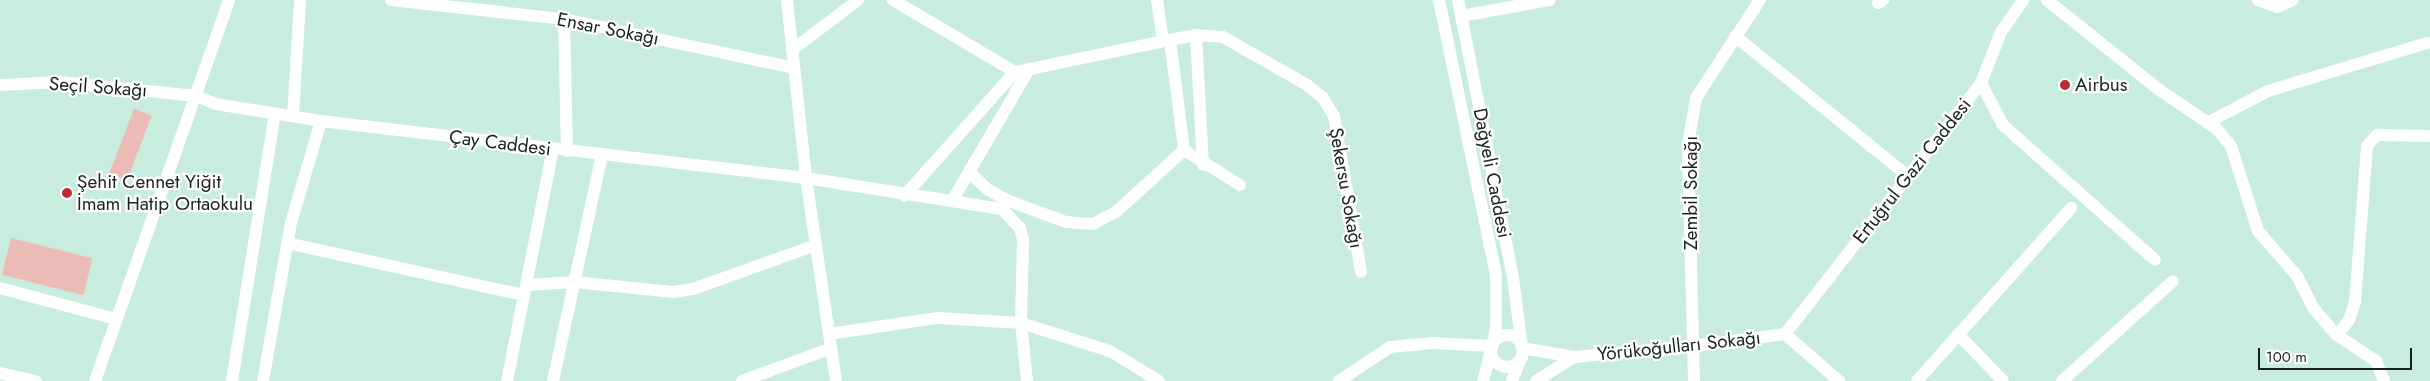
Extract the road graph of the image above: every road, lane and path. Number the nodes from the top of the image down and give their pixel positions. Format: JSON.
{"nodes":[{"id":1,"x":229,"y":0,"type":"edge"},
{"id":2,"x":300,"y":0,"type":"edge"},
{"id":3,"x":391,"y":0,"type":"edge"},
{"id":4,"x":787,"y":0,"type":"edge"},
{"id":5,"x":858,"y":0,"type":"edge"},
{"id":6,"x":893,"y":0,"type":"edge"},
{"id":7,"x":1156,"y":0,"type":"edge"},
{"id":8,"x":1439,"y":0,"type":"edge"},
{"id":9,"x":1458,"y":0,"type":"edge"},
{"id":10,"x":1550,"y":0,"type":"edge"},
{"id":11,"x":1760,"y":0,"type":"edge"},
{"id":12,"x":2023,"y":0,"type":"edge"},
{"id":13,"x":2048,"y":0,"type":"edge"},
{"id":14,"x":2258,"y":0,"type":"edge"},
{"id":15,"x":2293,"y":0,"type":"edge"},
{"id":16,"x":1461,"y":16,"type":"junction"},
{"id":17,"x":564,"y":19,"type":"junction"},
{"id":18,"x":1196,"y":34,"type":"junction"},
{"id":19,"x":1735,"y":36,"type":"junction"},
{"id":20,"x":1166,"y":40,"type":"junction"},
{"id":21,"x":2427,"y":42,"type":"dead end"},
{"id":22,"x":792,"y":50,"type":"junction"},
{"id":23,"x":794,"y":68,"type":"junction"},
{"id":24,"x":1029,"y":69,"type":"junction"},
{"id":25,"x":1015,"y":72,"type":"junction"},
{"id":26,"x":1981,"y":83,"type":"junction"},
{"id":27,"x":0,"y":85,"type":"edge"},
{"id":28,"x":196,"y":96,"type":"junction"},
{"id":29,"x":275,"y":114,"type":"junction"},
{"id":30,"x":293,"y":116,"type":"junction"},
{"id":31,"x":320,"y":121,"type":"junction"},
{"id":32,"x":2207,"y":123,"type":"junction"},
{"id":33,"x":2430,"y":136,"type":"edge"},
{"id":34,"x":553,"y":149,"type":"junction"},
{"id":35,"x":1184,"y":150,"type":"junction"},
{"id":36,"x":567,"y":151,"type":"junction"},
{"id":37,"x":602,"y":154,"type":"junction"},
{"id":38,"x":1204,"y":165,"type":"junction"},
{"id":39,"x":969,"y":172,"type":"junction"},
{"id":40,"x":1908,"y":176,"type":"junction"},
{"id":41,"x":806,"y":178,"type":"junction"},
{"id":42,"x":1240,"y":185,"type":"dead end"},
{"id":43,"x":904,"y":196,"type":"junction"},
{"id":44,"x":952,"y":201,"type":"junction"},
{"id":45,"x":2071,"y":208,"type":"dead end"},
{"id":46,"x":287,"y":243,"type":"junction"},
{"id":47,"x":816,"y":245,"type":"junction"},
{"id":48,"x":2155,"y":260,"type":"dead end"},
{"id":49,"x":1361,"y":272,"type":"dead end"},
{"id":50,"x":2174,"y":281,"type":"dead end"},
{"id":51,"x":575,"y":282,"type":"junction"},
{"id":52,"x":0,"y":288,"type":"edge"},
{"id":53,"x":525,"y":290,"type":"junction"},
{"id":54,"x":116,"y":319,"type":"junction"},
{"id":55,"x":1021,"y":323,"type":"junction"},
{"id":56,"x":829,"y":334,"type":"junction"},
{"id":57,"x":1785,"y":334,"type":"junction"},
{"id":58,"x":1958,"y":334,"type":"junction"},
{"id":59,"x":2337,"y":335,"type":"junction"},
{"id":60,"x":1694,"y":346,"type":"junction"},
{"id":61,"x":831,"y":348,"type":"junction"},
{"id":62,"x":1492,"y":348,"type":"junction"},
{"id":63,"x":1522,"y":353,"type":"junction"},
{"id":64,"x":1574,"y":357,"type":"junction"},
{"id":65,"x":0,"y":373,"type":"edge"},
{"id":66,"x":36,"y":381,"type":"edge"},
{"id":67,"x":95,"y":381,"type":"edge"},
{"id":68,"x":232,"y":381,"type":"edge"},
{"id":69,"x":263,"y":381,"type":"edge"},
{"id":70,"x":507,"y":381,"type":"edge"},
{"id":71,"x":553,"y":381,"type":"edge"},
{"id":72,"x":742,"y":381,"type":"edge"},
{"id":73,"x":836,"y":381,"type":"edge"},
{"id":74,"x":1027,"y":381,"type":"edge"},
{"id":75,"x":1159,"y":381,"type":"edge"},
{"id":76,"x":1339,"y":381,"type":"edge"},
{"id":77,"x":1483,"y":381,"type":"edge"},
{"id":78,"x":1512,"y":381,"type":"edge"},
{"id":79,"x":1536,"y":381,"type":"edge"},
{"id":80,"x":1694,"y":381,"type":"edge"},
{"id":81,"x":1839,"y":381,"type":"edge"},
{"id":82,"x":1917,"y":381,"type":"edge"},
{"id":83,"x":2003,"y":381,"type":"edge"},
{"id":84,"x":2062,"y":381,"type":"edge"},
{"id":85,"x":2384,"y":381,"type":"edge"}],
"edges":[{"from":1,"to":28,"type":"street"},
{"from":2,"to":30,"type":"street"},
{"from":3,"to":17,"type":"street","name":"Ensar Sokağı"},
{"from":4,"to":22,"type":"street"},
{"from":5,"to":22,"type":"street"},
{"from":6,"to":25,"type":"street"},
{"from":7,"to":20,"type":"street"},
{"from":8,"to":62,"type":"street","name":"Dağyeli Caddesi"},
{"from":9,"to":16,"type":"street","name":"Dağyeli Caddesi"},
{"from":10,"to":16,"type":"street"},
{"from":11,"to":19,"type":"street","name":"Zembil Sokağı"},
{"from":12,"to":26,"type":"street","name":"Ertuğrul Gazi Caddesi"},
{"from":13,"to":32,"type":"street"},
{"from":14,"to":15,"type":"street"},
{"from":16,"to":63,"type":"street","name":"Dağyeli Caddesi"},
{"from":17,"to":23,"type":"street","name":"Ensar Sokağı"},
{"from":17,"to":36,"type":"street"},
{"from":18,"to":20,"type":"street","name":"Şekersu Sokağı"},
{"from":18,"to":38,"type":"street"},
{"from":18,"to":49,"type":"street","name":"Şekersu Sokağı"},
{"from":19,"to":40,"type":"street"},
{"from":19,"to":60,"type":"street","name":"Zembil Sokağı"},
{"from":20,"to":24,"type":"street","name":"Şekersu Sokağı"},
{"from":20,"to":35,"type":"street"},
{"from":21,"to":32,"type":"street"},
{"from":22,"to":23,"type":"street"},
{"from":23,"to":41,"type":"street"},
{"from":24,"to":25,"type":"street","name":"Şekersu Sokağı"},
{"from":24,"to":39,"type":"street"},
{"from":25,"to":43,"type":"street"},
{"from":26,"to":40,"type":"street","name":"Ertuğrul Gazi Caddesi"},
{"from":26,"to":48,"type":"street"},
{"from":27,"to":28,"type":"street","name":"Seçil Sokağı"},
{"from":28,"to":29,"type":"street","name":"Çay Caddesi"},
{"from":28,"to":54,"type":"street"},
{"from":29,"to":30,"type":"street","name":"Çay Caddesi"},
{"from":29,"to":68,"type":"street"},
{"from":30,"to":31,"type":"street","name":"Çay Caddesi"},
{"from":31,"to":34,"type":"street","name":"Çay Caddesi"},
{"from":31,"to":46,"type":"street"},
{"from":32,"to":59,"type":"street"},
{"from":33,"to":59,"type":"street"},
{"from":34,"to":36,"type":"street","name":"Çay Caddesi"},
{"from":34,"to":53,"type":"street"},
{"from":35,"to":38,"type":"street"},
{"from":35,"to":39,"type":"street"},
{"from":36,"to":37,"type":"street","name":"Çay Caddesi"},
{"from":37,"to":41,"type":"street","name":"Çay Caddesi"},
{"from":37,"to":51,"type":"street"},
{"from":38,"to":42,"type":"street"},
{"from":39,"to":44,"type":"street"},
{"from":40,"to":57,"type":"street","name":"Ertuğrul Gazi Caddesi"},
{"from":41,"to":43,"type":"street","name":"Çay Caddesi"},
{"from":41,"to":47,"type":"street"},
{"from":43,"to":44,"type":"street","name":"Çay Caddesi"},
{"from":44,"to":55,"type":"street","name":"Çay Caddesi"},
{"from":45,"to":58,"type":"street"},
{"from":46,"to":53,"type":"street"},
{"from":46,"to":69,"type":"street"},
{"from":47,"to":51,"type":"street"},
{"from":47,"to":56,"type":"street"},
{"from":50,"to":84,"type":"street"},
{"from":51,"to":53,"type":"street"},
{"from":51,"to":71,"type":"street"},
{"from":52,"to":54,"type":"street"},
{"from":53,"to":70,"type":"street"},
{"from":54,"to":67,"type":"street"},
{"from":55,"to":56,"type":"street"},
{"from":55,"to":74,"type":"street","name":"Çay Caddesi"},
{"from":55,"to":75,"type":"street"},
{"from":56,"to":61,"type":"street"},
{"from":57,"to":60,"type":"street","name":"Yörükoğulları Sokağı"},
{"from":57,"to":81,"type":"street"},
{"from":58,"to":82,"type":"street"},
{"from":58,"to":83,"type":"street"},
{"from":59,"to":85,"type":"street"},
{"from":60,"to":64,"type":"street","name":"Yörükoğulları Sokağı"},
{"from":60,"to":80,"type":"street","name":"Zembil Sokağı"},
{"from":61,"to":72,"type":"street"},
{"from":61,"to":73,"type":"street"},
{"from":62,"to":63,"type":"street"},
{"from":62,"to":63,"type":"street"},
{"from":62,"to":76,"type":"street"},
{"from":62,"to":77,"type":"street","name":"Dağyeli Caddesi"},
{"from":63,"to":64,"type":"street"},
{"from":63,"to":78,"type":"street"},
{"from":64,"to":79,"type":"street"},
{"from":65,"to":66,"type":"street"}]}
